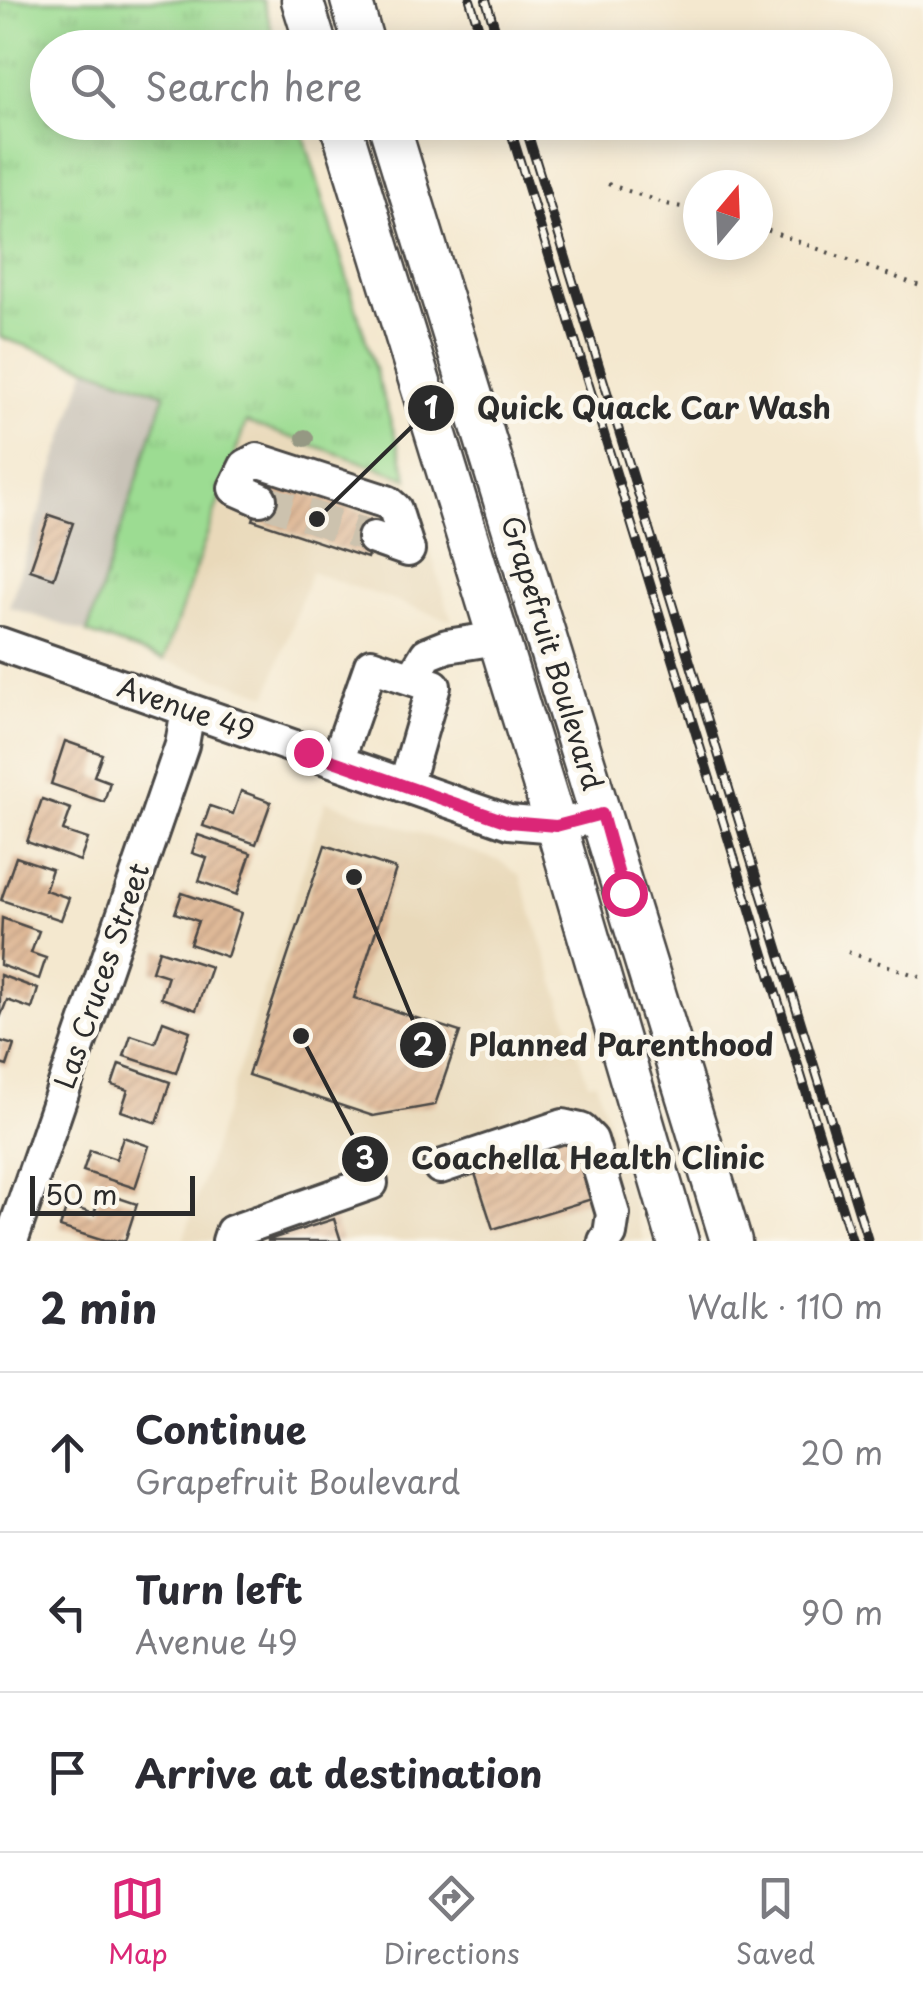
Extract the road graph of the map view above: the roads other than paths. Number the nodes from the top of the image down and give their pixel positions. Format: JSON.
{"nodes":[{"id":1,"x":302,"y":0,"type":"edge"},
{"id":2,"x":351,"y":0,"type":"edge"},
{"id":3,"x":311,"y":30,"type":"edge"},
{"id":4,"x":360,"y":30,"type":"edge"},
{"id":5,"x":346,"y":140,"type":"edge"},
{"id":6,"x":394,"y":140,"type":"edge"},
{"id":7,"x":260,"y":499,"type":"dead end"},
{"id":8,"x":374,"y":538,"type":"tunnel mouth"},
{"id":9,"x":498,"y":638,"type":"junction"},
{"id":10,"x":0,"y":644,"type":"edge"},
{"id":11,"x":412,"y":677,"type":"junction"},
{"id":12,"x":188,"y":710,"type":"junction"},
{"id":13,"x":336,"y":762,"type":"junction"},
{"id":14,"x":405,"y":786,"type":"junction"},
{"id":15,"x":602,"y":814,"type":"junction"},
{"id":16,"x":556,"y":826,"type":"junction"},
{"id":17,"x":440,"y":1167,"type":"dead end"},
{"id":18,"x":372,"y":1182,"type":"dead end"},
{"id":19,"x":11,"y":1241,"type":"edge"},
{"id":20,"x":229,"y":1241,"type":"edge"},
{"id":21,"x":605,"y":1241,"type":"edge"},
{"id":22,"x":678,"y":1241,"type":"edge"},
{"id":23,"x":731,"y":1241,"type":"edge"}],
"edges":[{"from":1,"to":3,"type":"main road"},
{"from":2,"to":4,"type":"main road"},
{"from":5,"to":9,"type":"main road","name":"Grapefruit Boulevard"},
{"from":6,"to":15,"type":"main road","name":"Grapefruit Boulevard"},
{"from":7,"to":8,"type":"street"},
{"from":9,"to":11,"type":"street"},
{"from":9,"to":16,"type":"main road","name":"Grapefruit Boulevard"},
{"from":10,"to":12,"type":"street","name":"Avenue 49"},
{"from":11,"to":13,"type":"street"},
{"from":11,"to":14,"type":"street"},
{"from":12,"to":13,"type":"street","name":"Avenue 49"},
{"from":12,"to":19,"type":"street","name":"Las Cruces Street"},
{"from":13,"to":14,"type":"street","name":"Avenue 49"},
{"from":14,"to":16,"type":"street","name":"Avenue 49"},
{"from":15,"to":16,"type":"street","name":"Avenue 49"},
{"from":15,"to":23,"type":"main road","name":"Grapefruit Boulevard"},
{"from":16,"to":22,"type":"main road","name":"Grapefruit Boulevard"},
{"from":17,"to":21,"type":"street"},
{"from":18,"to":20,"type":"street"}]}
